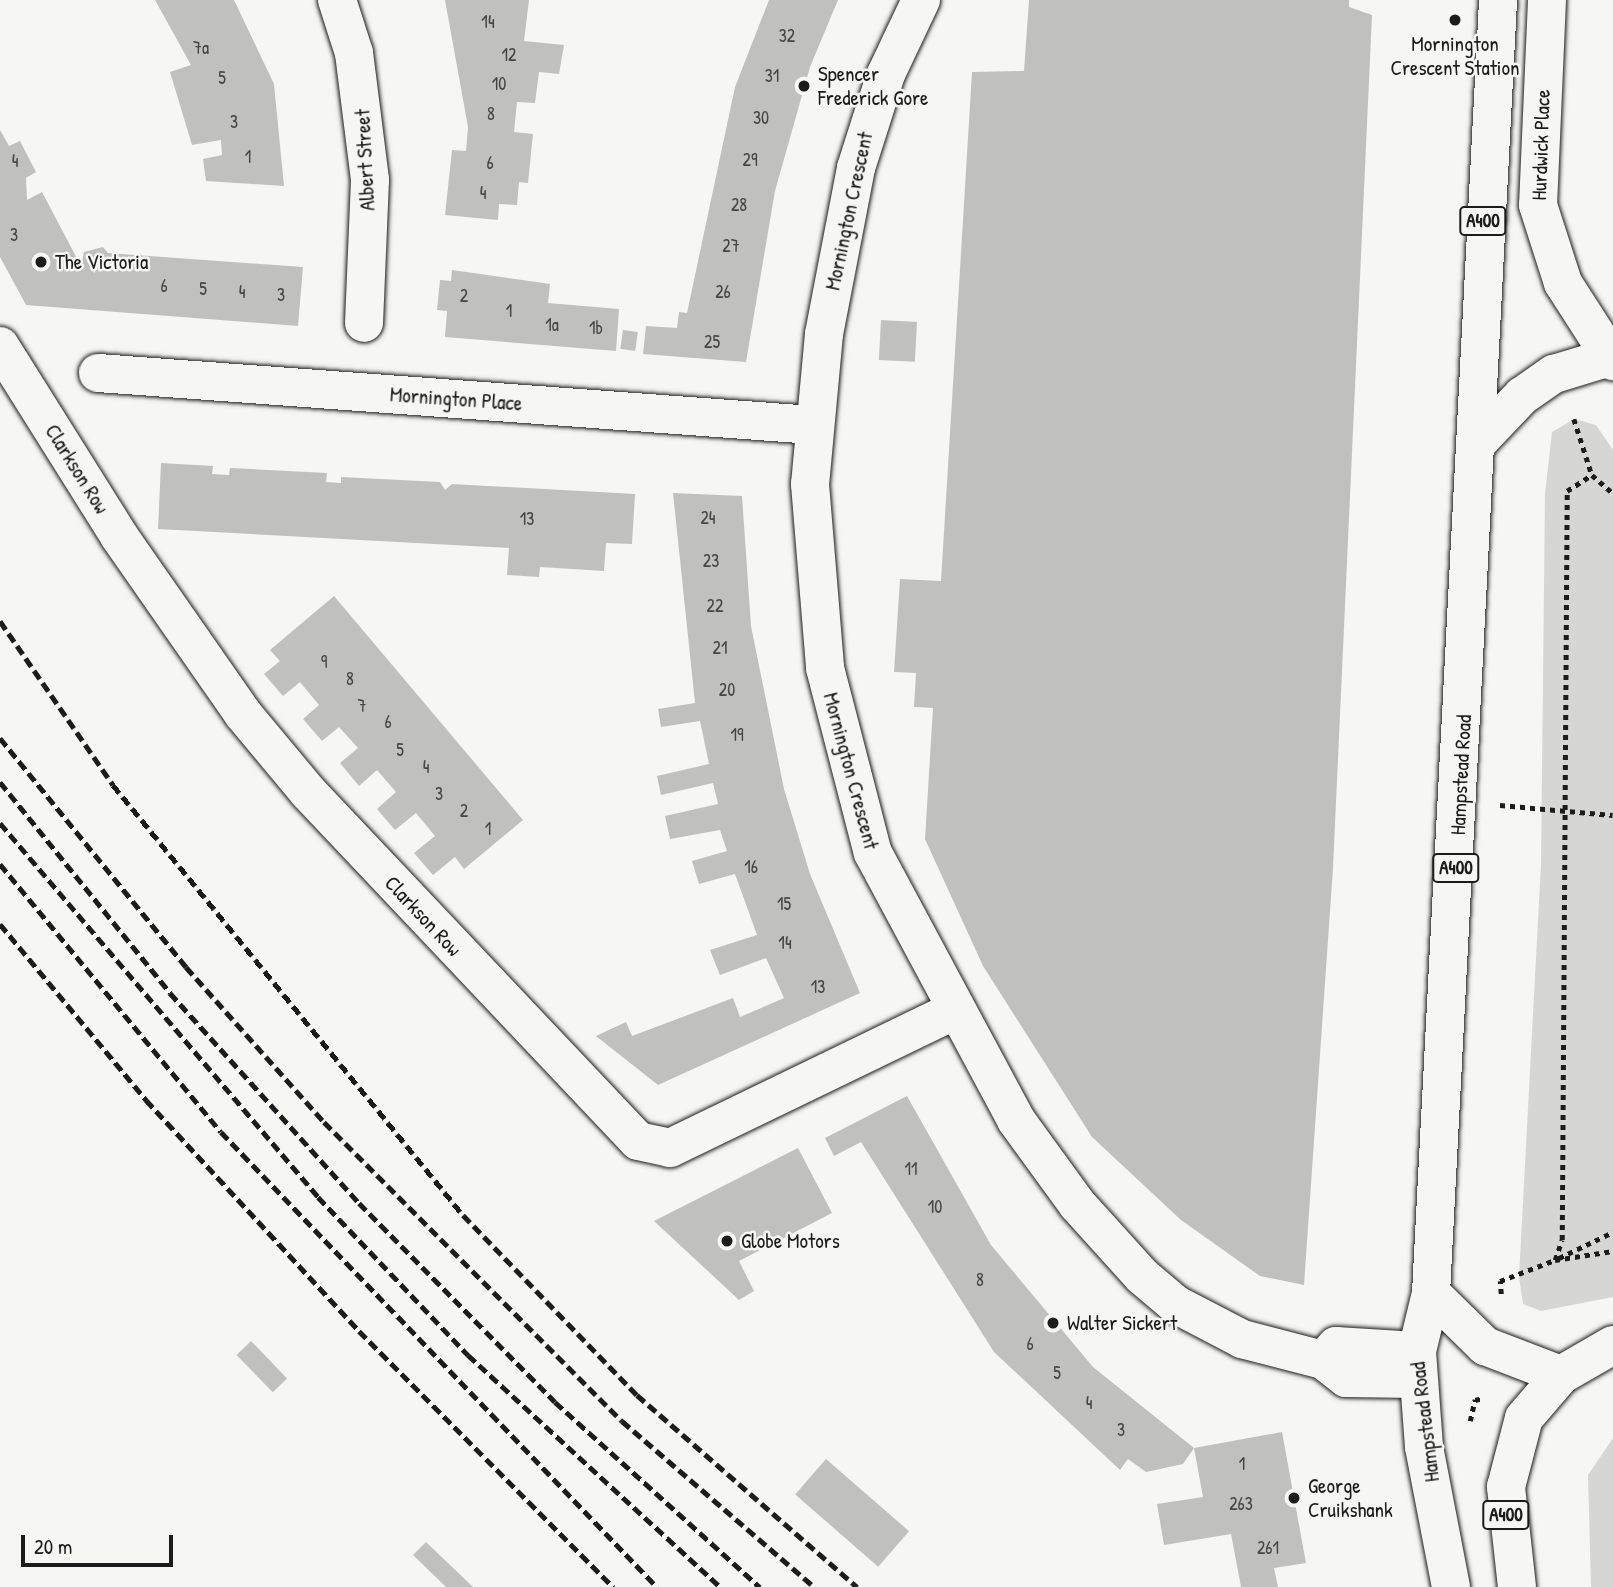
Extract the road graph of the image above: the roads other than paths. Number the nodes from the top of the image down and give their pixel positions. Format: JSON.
{"nodes":[{"id":1,"x":337,"y":0,"type":"edge"},
{"id":2,"x":921,"y":0,"type":"edge"},
{"id":3,"x":1497,"y":0,"type":"edge"},
{"id":4,"x":1547,"y":0,"type":"edge"},
{"id":5,"x":364,"y":323,"type":"dead end"},
{"id":6,"x":0,"y":346,"type":"edge"},
{"id":7,"x":1611,"y":359,"type":"edge"},
{"id":8,"x":98,"y":373,"type":"dead end"},
{"id":9,"x":813,"y":425,"type":"junction"},
{"id":10,"x":1478,"y":442,"type":"junction"},
{"id":11,"x":954,"y":1011,"type":"junction"},
{"id":12,"x":1431,"y":1293,"type":"junction"},
{"id":13,"x":1613,"y":1345,"type":"edge"},
{"id":14,"x":1417,"y":1365,"type":"junction"},
{"id":15,"x":1561,"y":1375,"type":"junction"},
{"id":16,"x":1451,"y":1587,"type":"edge"},
{"id":17,"x":1517,"y":1587,"type":"edge"}],
"edges":[{"from":1,"to":5,"type":"main road","name":"Albert Street"},
{"from":2,"to":9,"type":"main road","name":"Mornington Crescent"},
{"from":3,"to":10,"type":"main road","name":"Hampstead Road","number":"A400"},
{"from":4,"to":7,"type":"main road","name":"Hurdwick Place"},
{"from":6,"to":11,"type":"main road","name":"Clarkson Row"},
{"from":7,"to":10,"type":"main road"},
{"from":8,"to":9,"type":"main road","name":"Mornington Place"},
{"from":9,"to":11,"type":"main road","name":"Mornington Crescent"},
{"from":10,"to":12,"type":"main road","name":"Hampstead Road","number":"A400"},
{"from":11,"to":14,"type":"main road","name":"Mornington Crescent"},
{"from":12,"to":14,"type":"main road","name":"Hampstead Road","number":"A400"},
{"from":12,"to":15,"type":"main road"},
{"from":13,"to":15,"type":"main road","number":"A400"},
{"from":14,"to":16,"type":"main road","name":"Hampstead Road","number":"A400"},
{"from":15,"to":17,"type":"main road","number":"A400"}]}
